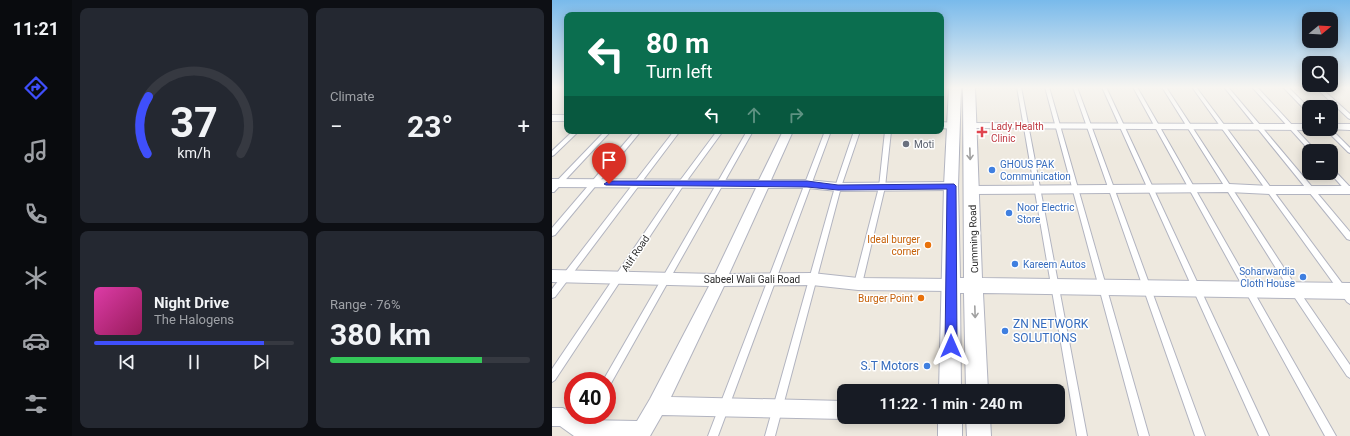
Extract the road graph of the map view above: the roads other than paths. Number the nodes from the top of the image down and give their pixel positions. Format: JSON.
{"nodes":[{"id":1,"x":955,"y":107,"type":"edge"},
{"id":2,"x":962,"y":107,"type":"edge"},
{"id":3,"x":1023,"y":107,"type":"edge"},
{"id":4,"x":1053,"y":107,"type":"edge"},
{"id":5,"x":1082,"y":107,"type":"edge"},
{"id":6,"x":1114,"y":107,"type":"edge"},
{"id":7,"x":1146,"y":107,"type":"edge"},
{"id":8,"x":1177,"y":107,"type":"edge"},
{"id":9,"x":1209,"y":107,"type":"edge"},
{"id":10,"x":1243,"y":107,"type":"edge"},
{"id":11,"x":1273,"y":107,"type":"edge"},
{"id":12,"x":1339,"y":107,"type":"edge"},
{"id":13,"x":1350,"y":117,"type":"edge"},
{"id":14,"x":552,"y":118,"type":"edge"},
{"id":15,"x":564,"y":118,"type":"edge"},
{"id":16,"x":955,"y":126,"type":"edge"},
{"id":17,"x":1026,"y":126,"type":"junction"},
{"id":18,"x":1058,"y":126,"type":"junction"},
{"id":19,"x":1089,"y":127,"type":"junction"},
{"id":20,"x":1123,"y":127,"type":"junction"},
{"id":21,"x":1157,"y":127,"type":"junction"},
{"id":22,"x":1190,"y":127,"type":"junction"},
{"id":23,"x":1223,"y":127,"type":"junction"},
{"id":24,"x":1259,"y":127,"type":"junction"},
{"id":25,"x":1291,"y":127,"type":"junction"},
{"id":26,"x":1302,"y":127,"type":"edge"},
{"id":27,"x":1338,"y":127,"type":"edge"},
{"id":28,"x":1350,"y":127,"type":"edge"},
{"id":29,"x":573,"y":134,"type":"edge"},
{"id":30,"x":605,"y":134,"type":"edge"},
{"id":31,"x":635,"y":134,"type":"edge"},
{"id":32,"x":675,"y":134,"type":"edge"},
{"id":33,"x":718,"y":134,"type":"edge"},
{"id":34,"x":748,"y":134,"type":"edge"},
{"id":35,"x":787,"y":134,"type":"edge"},
{"id":36,"x":827,"y":134,"type":"edge"},
{"id":37,"x":857,"y":134,"type":"edge"},
{"id":38,"x":888,"y":134,"type":"edge"},
{"id":39,"x":1335,"y":136,"type":"edge"},
{"id":40,"x":1307,"y":144,"type":"edge"},
{"id":41,"x":1350,"y":151,"type":"edge"},
{"id":42,"x":552,"y":154,"type":"edge"},
{"id":43,"x":1338,"y":177,"type":"edge"},
{"id":44,"x":594,"y":183,"type":"junction"},
{"id":45,"x":638,"y":184,"type":"junction"},
{"id":46,"x":682,"y":184,"type":"junction"},
{"id":47,"x":720,"y":184,"type":"junction"},
{"id":48,"x":763,"y":184,"type":"junction"},
{"id":49,"x":807,"y":184,"type":"junction"},
{"id":50,"x":554,"y":185,"type":"edge"},
{"id":51,"x":951,"y":186,"type":"junction"},
{"id":52,"x":838,"y":187,"type":"junction"},
{"id":53,"x":882,"y":187,"type":"junction"},
{"id":54,"x":1151,"y":188,"type":"junction"},
{"id":55,"x":1191,"y":188,"type":"junction"},
{"id":56,"x":1229,"y":188,"type":"junction"},
{"id":57,"x":1076,"y":189,"type":"junction"},
{"id":58,"x":1111,"y":189,"type":"junction"},
{"id":59,"x":970,"y":190,"type":"junction"},
{"id":60,"x":1038,"y":190,"type":"junction"},
{"id":61,"x":1270,"y":190,"type":"junction"},
{"id":62,"x":1312,"y":190,"type":"junction"},
{"id":63,"x":1350,"y":190,"type":"edge"},
{"id":64,"x":552,"y":232,"type":"edge"},
{"id":65,"x":1350,"y":237,"type":"edge"},
{"id":66,"x":552,"y":276,"type":"edge"},
{"id":67,"x":567,"y":276,"type":"junction"},
{"id":68,"x":619,"y":277,"type":"junction"},
{"id":69,"x":666,"y":278,"type":"junction"},
{"id":70,"x":773,"y":278,"type":"junction"},
{"id":71,"x":812,"y":278,"type":"junction"},
{"id":72,"x":719,"y":280,"type":"junction"},
{"id":73,"x":858,"y":284,"type":"junction"},
{"id":74,"x":951,"y":285,"type":"junction"},
{"id":75,"x":974,"y":286,"type":"junction"},
{"id":76,"x":1055,"y":287,"type":"junction"},
{"id":77,"x":1103,"y":288,"type":"junction"},
{"id":78,"x":1147,"y":288,"type":"junction"},
{"id":79,"x":1197,"y":289,"type":"junction"},
{"id":80,"x":1248,"y":290,"type":"junction"},
{"id":81,"x":1294,"y":290,"type":"junction"},
{"id":82,"x":1348,"y":294,"type":"edge"},
{"id":83,"x":552,"y":296,"type":"edge"},
{"id":84,"x":613,"y":372,"type":"edge"},
{"id":85,"x":1350,"y":373,"type":"edge"},
{"id":86,"x":552,"y":377,"type":"edge"},
{"id":87,"x":950,"y":384,"type":"edge"},
{"id":88,"x":977,"y":384,"type":"edge"},
{"id":89,"x":657,"y":406,"type":"junction"},
{"id":90,"x":724,"y":408,"type":"junction"},
{"id":91,"x":777,"y":410,"type":"junction"},
{"id":92,"x":837,"y":410,"type":"edge"},
{"id":93,"x":552,"y":417,"type":"edge"},
{"id":94,"x":564,"y":417,"type":"edge"},
{"id":95,"x":594,"y":424,"type":"edge"},
{"id":96,"x":950,"y":424,"type":"edge"},
{"id":97,"x":978,"y":424,"type":"edge"},
{"id":98,"x":641,"y":434,"type":"edge"},
{"id":99,"x":714,"y":436,"type":"edge"},
{"id":100,"x":770,"y":436,"type":"edge"},
{"id":101,"x":950,"y":436,"type":"edge"},
{"id":102,"x":979,"y":436,"type":"edge"},
{"id":103,"x":1082,"y":436,"type":"edge"},
{"id":104,"x":1144,"y":436,"type":"edge"},
{"id":105,"x":1200,"y":436,"type":"edge"},
{"id":106,"x":1264,"y":436,"type":"edge"},
{"id":107,"x":1331,"y":436,"type":"edge"}],
"edges":[{"from":1,"to":16,"type":"street","name":"Cumming Road"},
{"from":2,"to":16,"type":"street","name":"Cumming Road"},
{"from":3,"to":17,"type":"lane"},
{"from":4,"to":18,"type":"lane"},
{"from":5,"to":19,"type":"lane"},
{"from":6,"to":20,"type":"lane"},
{"from":7,"to":21,"type":"lane"},
{"from":8,"to":22,"type":"lane"},
{"from":9,"to":23,"type":"lane"},
{"from":10,"to":24,"type":"lane"},
{"from":11,"to":25,"type":"lane"},
{"from":12,"to":13,"type":"lane"},
{"from":14,"to":15,"type":"street"},
{"from":16,"to":17,"type":"street"},
{"from":16,"to":51,"type":"street","name":"Cumming Road"},
{"from":16,"to":59,"type":"street","name":"Cumming Road","one_way":true},
{"from":17,"to":18,"type":"street"},
{"from":17,"to":60,"type":"lane"},
{"from":18,"to":19,"type":"street"},
{"from":18,"to":57,"type":"lane"},
{"from":19,"to":20,"type":"street"},
{"from":19,"to":58,"type":"lane"},
{"from":20,"to":21,"type":"street"},
{"from":20,"to":54,"type":"lane"},
{"from":21,"to":22,"type":"street"},
{"from":21,"to":55,"type":"lane"},
{"from":22,"to":23,"type":"street"},
{"from":22,"to":56,"type":"lane"},
{"from":23,"to":24,"type":"street"},
{"from":23,"to":61,"type":"lane"},
{"from":24,"to":25,"type":"street"},
{"from":24,"to":62,"type":"lane"},
{"from":25,"to":26,"type":"street"},
{"from":25,"to":40,"type":"lane"},
{"from":27,"to":28,"type":"street"},
{"from":29,"to":42,"type":"lane"},
{"from":30,"to":50,"type":"lane"},
{"from":31,"to":44,"type":"lane"},
{"from":32,"to":45,"type":"lane"},
{"from":33,"to":46,"type":"lane","name":"Atif Road"},
{"from":34,"to":47,"type":"lane"},
{"from":35,"to":48,"type":"street"},
{"from":36,"to":49,"type":"lane"},
{"from":37,"to":52,"type":"lane"},
{"from":38,"to":53,"type":"lane"},
{"from":39,"to":41,"type":"lane"},
{"from":43,"to":63,"type":"lane"},
{"from":44,"to":45,"type":"street"},
{"from":44,"to":50,"type":"street"},
{"from":44,"to":64,"type":"lane"},
{"from":45,"to":46,"type":"street"},
{"from":45,"to":67,"type":"lane"},
{"from":46,"to":47,"type":"street"},
{"from":46,"to":68,"type":"lane","name":"Atif Road"},
{"from":47,"to":48,"type":"street"},
{"from":47,"to":69,"type":"lane"},
{"from":48,"to":49,"type":"street"},
{"from":48,"to":72,"type":"street"},
{"from":49,"to":52,"type":"street"},
{"from":49,"to":70,"type":"lane"},
{"from":51,"to":53,"type":"street"},
{"from":51,"to":74,"type":"street","name":"Cumming Road"},
{"from":52,"to":53,"type":"street"},
{"from":52,"to":71,"type":"lane"},
{"from":53,"to":73,"type":"lane"},
{"from":54,"to":55,"type":"street"},
{"from":54,"to":58,"type":"street"},
{"from":54,"to":79,"type":"lane"},
{"from":55,"to":56,"type":"street"},
{"from":55,"to":80,"type":"lane"},
{"from":56,"to":61,"type":"street"},
{"from":56,"to":81,"type":"lane"},
{"from":57,"to":58,"type":"street"},
{"from":57,"to":60,"type":"street"},
{"from":57,"to":77,"type":"lane"},
{"from":58,"to":78,"type":"lane"},
{"from":59,"to":60,"type":"street"},
{"from":59,"to":75,"type":"street","name":"Cumming Road"},
{"from":60,"to":76,"type":"lane"},
{"from":61,"to":62,"type":"street"},
{"from":61,"to":82,"type":"lane"},
{"from":62,"to":63,"type":"street"},
{"from":62,"to":65,"type":"lane"},
{"from":66,"to":67,"type":"street","name":"Sabeel Wali Gali Road"},
{"from":67,"to":68,"type":"street","name":"Sabeel Wali Gali Road"},
{"from":67,"to":83,"type":"lane"},
{"from":68,"to":69,"type":"street","name":"Sabeel Wali Gali Road"},
{"from":68,"to":86,"type":"lane","name":"Atif Road"},
{"from":69,"to":72,"type":"street","name":"Sabeel Wali Gali Road"},
{"from":69,"to":84,"type":"lane"},
{"from":70,"to":71,"type":"street","name":"Sabeel Wali Gali Road"},
{"from":70,"to":72,"type":"street","name":"Sabeel Wali Gali Road"},
{"from":70,"to":90,"type":"lane"},
{"from":71,"to":73,"type":"street","name":"Sabeel Wali Gali Road"},
{"from":71,"to":91,"type":"lane"},
{"from":72,"to":89,"type":"street"},
{"from":73,"to":74,"type":"street","name":"Sabeel Wali Gali Road"},
{"from":74,"to":75,"type":"street"},
{"from":74,"to":87,"type":"street","name":"Cumming Road"},
{"from":75,"to":76,"type":"street"},
{"from":75,"to":88,"type":"street","name":"Cumming Road","one_way":true},
{"from":76,"to":77,"type":"street"},
{"from":76,"to":103,"type":"lane"},
{"from":77,"to":78,"type":"street"},
{"from":77,"to":104,"type":"lane"},
{"from":78,"to":79,"type":"street"},
{"from":78,"to":105,"type":"lane"},
{"from":79,"to":80,"type":"street"},
{"from":79,"to":106,"type":"lane"},
{"from":80,"to":81,"type":"street"},
{"from":80,"to":107,"type":"lane"},
{"from":81,"to":82,"type":"street"},
{"from":81,"to":85,"type":"lane"},
{"from":89,"to":90,"type":"street"},
{"from":89,"to":98,"type":"street"},
{"from":90,"to":91,"type":"street"},
{"from":90,"to":99,"type":"lane"},
{"from":91,"to":92,"type":"street"},
{"from":91,"to":100,"type":"lane"},
{"from":93,"to":94,"type":"street"},
{"from":95,"to":98,"type":"street"},
{"from":96,"to":101,"type":"street"},
{"from":97,"to":102,"type":"street"}]}
